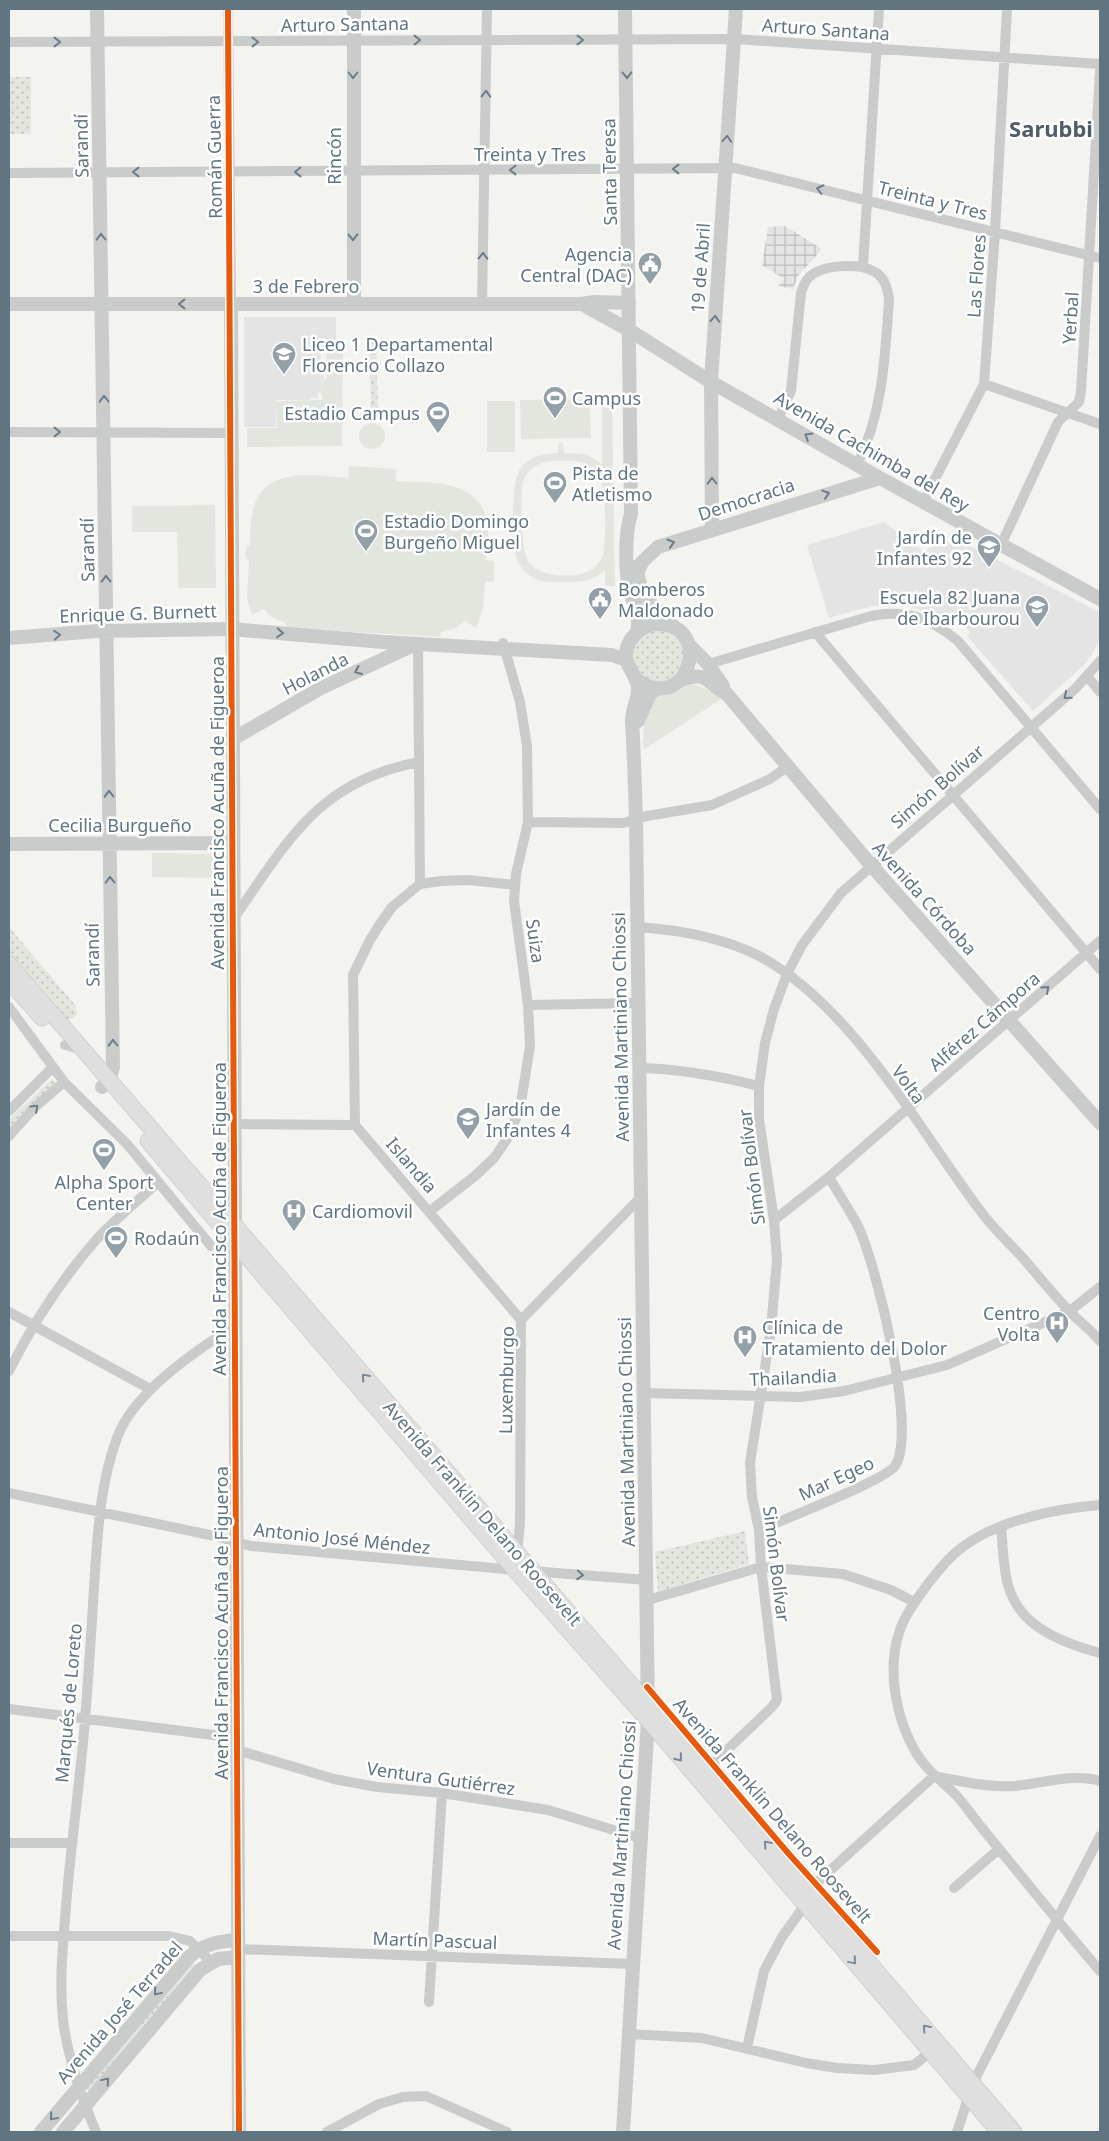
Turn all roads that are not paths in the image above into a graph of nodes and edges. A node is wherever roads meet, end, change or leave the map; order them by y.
1 (97, 9) edge
2 (228, 9) edge
3 (354, 9) edge
4 (487, 9) edge
5 (626, 9) edge
6 (736, 9) edge
7 (879, 9) edge
8 (1007, 9) edge
9 (487, 39) junction
10 (735, 39) junction
11 (626, 40) junction
12 (354, 41) junction
13 (9, 42) edge
14 (97, 42) junction
15 (228, 42) junction
16 (877, 49) junction
17 (1004, 57) junction
18 (1100, 64) edge
19 (1100, 71) edge
20 (629, 169) junction
21 (725, 169) junction
22 (484, 170) junction
23 (353, 171) junction
24 (100, 172) junction
25 (229, 172) junction
26 (9, 173) edge
27 (867, 201) junction
28 (995, 232) junction
29 (1095, 257) edge
30 (863, 266) junction
31 (629, 302) junction
32 (9, 304) edge
33 (102, 304) junction
34 (231, 304) junction
35 (354, 304) junction
36 (578, 304) junction
37 (482, 305) junction
38 (629, 333) junction
39 (657, 350) junction
40 (630, 366) junction
41 (711, 382) junction
42 (984, 384) junction
43 (1066, 412) junction
44 (778, 419) junction
45 (1100, 424) edge
46 (9, 432) edge
47 (104, 432) junction
48 (231, 434) junction
49 (854, 463) junction
50 (880, 478) junction
51 (846, 487) junction
52 (923, 502) junction
53 (631, 514) junction
54 (712, 530) junction
55 (1001, 545) junction
56 (638, 574) junction
57 (1100, 599) edge
58 (231, 629) junction
59 (107, 631) junction
60 (815, 632) junction
61 (9, 638) edge
62 (633, 638) junction
63 (685, 639) junction
64 (383, 642) junction
65 (418, 644) junction
66 (503, 646) junction
67 (387, 658) junction
68 (626, 660) junction
69 (1100, 661) edge
70 (708, 664) junction
71 (1088, 677) junction
72 (636, 679) junction
73 (681, 680) junction
74 (658, 688) junction
75 (1100, 692) edge
76 (726, 693) junction
77 (1031, 726) junction
78 (634, 730) junction
79 (231, 740) junction
80 (419, 762) junction
81 (788, 766) junction
82 (952, 794) junction
83 (1100, 810) edge
84 (636, 819) junction
85 (528, 822) junction
86 (232, 842) junction
87 (110, 843) junction
88 (9, 844) edge
89 (871, 865) junction
90 (420, 884) junction
91 (515, 885) junction
92 (232, 920) junction
93 (638, 927) junction
94 (1100, 942) edge
95 (1086, 953) junction
96 (9, 964) edge
97 (1100, 969) edge
98 (787, 974) junction
99 (9, 981) edge
100 (639, 1003) junction
101 (528, 1005) junction
102 (9, 1007) edge
103 (1010, 1021) junction
104 (72, 1046) junction
105 (53, 1067) junction
106 (640, 1068) junction
107 (64, 1082) junction
108 (106, 1084) junction
109 (759, 1086) junction
110 (907, 1108) junction
111 (9, 1111) edge
112 (1100, 1123) edge
113 (233, 1124) junction
114 (355, 1125) junction
115 (9, 1136) edge
116 (828, 1178) junction
117 (158, 1182) junction
118 (642, 1196) junction
119 (430, 1211) junction
120 (774, 1220) junction
121 (234, 1223) junction
122 (234, 1239) junction
123 (211, 1246) dead end
124 (1100, 1287) edge
125 (1070, 1311) junction
126 (9, 1312) edge
127 (521, 1320) junction
128 (33, 1325) junction
129 (235, 1326) junction
130 (1100, 1341) edge
131 (9, 1371) edge
132 (898, 1378) junction
133 (150, 1389) junction
134 (644, 1393) junction
135 (760, 1397) junction
136 (9, 1493) edge
137 (1100, 1505) edge
138 (99, 1512) junction
139 (1001, 1527) junction
140 (758, 1530) junction
141 (236, 1542) junction
142 (517, 1553) junction
143 (761, 1567) junction
144 (515, 1570) junction
145 (532, 1571) junction
146 (647, 1580) junction
147 (648, 1600) junction
148 (914, 1602) junction
149 (1100, 1653) edge
150 (9, 1709) edge
151 (648, 1713) junction
152 (85, 1720) junction
153 (237, 1744) junction
154 (705, 1770) junction
155 (934, 1776) junction
156 (1100, 1780) edge
157 (442, 1793) junction
158 (1100, 1836) edge
159 (640, 1838) junction
160 (9, 1843) edge
161 (72, 1843) junction
162 (999, 1849) junction
163 (954, 1888) dead end
164 (808, 1900) junction
165 (1057, 1921) junction
166 (9, 1936) edge
167 (62, 1936) junction
168 (199, 1948) junction
169 (238, 1949) junction
170 (430, 1956) junction
171 (210, 1962) junction
172 (632, 1964) junction
173 (1100, 1971) edge
174 (429, 2002) dead end
175 (628, 2034) junction
176 (748, 2048) junction
177 (935, 2048) junction
178 (78, 2088) junction
179 (971, 2090) junction
180 (85, 2106) junction
181 (41, 2132) edge
182 (63, 2132) edge
183 (96, 2132) edge
184 (239, 2132) edge
185 (327, 2132) edge
186 (507, 2132) edge
187 (623, 2132) edge
188 (957, 2132) edge
189 (999, 2132) edge
190 (1014, 2132) edge

1 - 14 street, Sarandí
2 - 15 street, Román Guerra
3 - 12 street, Rincón
4 - 9 street
5 - 11 street, Santa Teresa
6 - 10 street, 19 de Abril
7 - 16 street
8 - 17 street, Las Flores
9 -> 11 street, Arturo Santana
12 -> 9 street, Arturo Santana
22 -> 9 street
10 - 11 street, Arturo Santana
10 - 16 street, Arturo Santana
21 -> 10 street, 19 de Abril
11 -> 20 street, Santa Teresa
15 -> 12 street, Arturo Santana
12 -> 23 street, Rincón
13 -> 14 street, Arturo Santana
14 - 15 street, Arturo Santana
14 - 24 street, Sarandí
15 - 25 street, Román Guerra
16 - 17 street, Arturo Santana
16 - 27 street
17 - 18 street, Arturo Santana
17 - 28 street, Las Flores
19 - 29 street, Yerbal
21 -> 20 street, Treinta y Tres
20 -> 22 street, Treinta y Tres
20 - 31 street, Santa Teresa
27 -> 21 street, Treinta y Tres
41 -> 21 street, 19 de Abril
22 - 23 street, Treinta y Tres
37 -> 22 street
23 -> 25 street, Treinta y Tres
23 -> 35 street, Rincón
25 -> 24 street, Treinta y Tres
24 - 26 street, Treinta y Tres
33 -> 24 street, Sarandí
25 - 34 street, Román Guerra
27 - 28 street, Treinta y Tres
27 - 30 street
28 - 29 street, Treinta y Tres
28 - 42 street, Las Flores
29 - 43 street, Yerbal
30 - 44 street
30 - 49 street
31 - 36 street
31 - 38 street, Santa Teresa
32 - 33 street, 3 de Febrero
34 -> 33 street, 3 de Febrero
47 -> 33 street, Sarandí
34 - 35 street, 3 de Febrero
34 - 48 street, Avenida Francisco Acuña de Figueroa
35 - 37 street, 3 de Febrero
36 - 37 street, 3 de Febrero
36 - 38 street, 3 de Febrero
38 - 39 street, Avenida Cachimba del Rey
38 - 40 street
39 - 40 street
39 - 41 street, Avenida Cachimba del Rey
40 - 53 street
41 - 44 street, Avenida Cachimba del Rey
54 -> 41 street, 19 de Abril
42 - 43 street
42 - 52 street, Las Flores
43 - 45 street
43 - 55 street, Yerbal
49 -> 44 street, Avenida Cachimba del Rey
46 -> 47 street
47 - 48 street
59 -> 47 street, Sarandí
48 - 58 street, Avenida Francisco Acuña de Figueroa
49 - 50 street, Avenida Cachimba del Rey
49 - 51 street
50 - 51 street, Democracia
50 - 52 street, Avenida Cachimba del Rey
54 -> 51 street, Democracia
52 - 55 street, Avenida Cachimba del Rey
53 - 56 street
53 - 62 street
56 -> 54 street, Democracia
55 - 57 street, Avenida Cachimba del Rey
56 - 63 street
58 - 59 street, Enrique G. Burnett
58 -> 64 street, Enrique G. Burnett
58 - 79 street, Avenida Francisco Acuña de Figueroa
61 -> 59 street, Enrique G. Burnett
87 -> 59 street, Sarandí
60 - 70 street
60 - 77 street
60 - 82 street
62 - 63 street
62 - 66 street, Enrique G. Burnett
62 - 68 street
63 - 70 street, Avenida Córdoba
63 - 73 street
64 - 65 street, Enrique G. Burnett
64 - 67 street
65 - 66 street, Enrique G. Burnett
65 - 67 street, Holanda
65 - 80 street
66 - 68 street, Enrique G. Burnett
66 - 85 street, Suiza
67 -> 79 street, Holanda
68 - 72 street
69 - 71 street, Simón Bolívar
70 - 76 street, Avenida Córdoba
71 - 75 street
71 -> 77 street, Simón Bolívar
72 - 74 street
72 - 78 street, Avenida Martiniano Chiossi
73 - 74 street
73 - 76 street, Avenida Córdoba
74 - 78 street, Avenida Martiniano Chiossi
76 - 81 street, Avenida Córdoba
77 - 82 street, Simón Bolívar
77 - 83 street
78 - 84 street, Avenida Martiniano Chiossi
79 - 86 street, Avenida Francisco Acuña de Figueroa
80 - 90 street
80 - 92 street
81 - 84 street
81 - 89 street, Avenida Córdoba
82 - 89 street, Simón Bolívar
82 - 95 street
84 - 85 street
84 - 93 street, Avenida Martiniano Chiossi
85 - 91 street, Suiza
86 - 87 street, Cecilia Burgueño
86 - 92 street, Avenida Francisco Acuña de Figueroa
87 - 88 street, Cecilia Burgueño
108 -> 87 street, Sarandí
89 - 98 street, Simón Bolívar
89 - 103 street, Avenida Córdoba
90 - 91 street
90 - 114 street
91 - 101 street, Suiza
92 - 113 street, Avenida Francisco Acuña de Figueroa
93 - 98 street, Volta
93 - 100 street, Avenida Martiniano Chiossi
94 - 95 street, Alférez Cámpora
95 - 97 street
103 -> 95 street, Alférez Cámpora
96 - 104 main road, Avenida Franklin Delano Roosevelt
98 - 109 street, Simón Bolívar
98 - 110 street, Volta
99 - 104 main road, Avenida Franklin Delano Roosevelt
100 - 101 street
100 - 106 street, Avenida Martiniano Chiossi
101 - 119 street, Suiza
102 - 105 street
103 - 110 street, Alférez Cámpora
103 - 112 street, Avenida Córdoba
104 - 108 main road, Avenida Franklin Delano Roosevelt
105 - 107 street
105 - 111 street
106 - 109 street
106 - 118 street, Avenida Martiniano Chiossi
115 -> 107 street
107 - 117 street
108 - 121 main road, Avenida Franklin Delano Roosevelt
108 - 122 main road, Avenida Franklin Delano Roosevelt
109 - 120 street, Simón Bolívar
110 - 116 street, Alférez Cámpora
110 - 125 street, Volta
113 - 114 street
113 - 121 street, Avenida Francisco Acuña de Figueroa
114 - 119 street, Islandia
116 - 120 street, Alférez Cámpora
116 - 132 street, Mar Egeo
117 - 123 street
117 - 128 street
118 - 127 street, Luxemburgo
118 - 134 street, Avenida Martiniano Chiossi
119 - 127 street, Islandia
120 - 135 street, Simón Bolívar
121 - 122 street, Avenida Francisco Acuña de Figueroa
142 -> 121 main road, Avenida Franklin Delano Roosevelt
122 - 129 street, Avenida Francisco Acuña de Figueroa
122 - 144 main road, Avenida Franklin Delano Roosevelt
124 - 125 street, Thailandia
125 - 130 street, Volta
125 - 132 street, Thailandia
126 - 128 street
127 - 142 street, Luxemburgo
128 - 131 street
128 - 133 street
129 - 133 street, Marqués de Loreto
129 - 141 street, Avenida Francisco Acuña de Figueroa
132 - 135 street, Thailandia
132 - 140 street, Mar Egeo
133 - 138 street, Marqués de Loreto
134 - 135 street, Thailandia
134 - 146 street, Avenida Martiniano Chiossi
135 - 140 street, Simón Bolívar
136 - 138 street, Antonio José Méndez
137 - 139 street
138 - 141 street, Antonio José Méndez
138 - 152 street, Marqués de Loreto
139 - 148 street
139 - 149 street
140 - 143 street, Simón Bolívar
141 - 144 street, Antonio José Méndez
141 - 153 street, Avenida Francisco Acuña de Figueroa
142 - 145 main road, Avenida Franklin Delano Roosevelt
143 - 147 street
143 - 148 street
143 - 154 street, Simón Bolívar
144 - 145 street, Antonio José Méndez
144 - 151 main road, Avenida Franklin Delano Roosevelt
145 -> 146 street, Antonio José Méndez
145 - 151 main road, Avenida Franklin Delano Roosevelt
146 - 147 street, Avenida Martiniano Chiossi
147 - 151 street, Avenida Martiniano Chiossi
148 - 155 street
150 - 152 street, Ventura Gutiérrez
151 - 154 main road, Avenida Franklin Delano Roosevelt
151 - 159 street, Avenida Martiniano Chiossi
151 -> 164 main road, Avenida Franklin Delano Roosevelt
152 - 153 street, Ventura Gutiérrez
152 - 161 street, Marqués de Loreto
153 - 157 street, Ventura Gutiérrez
153 - 169 street, Avenida Francisco Acuña de Figueroa
164 -> 154 main road, Avenida Franklin Delano Roosevelt
155 - 156 street
155 - 162 street
155 - 164 street
157 - 159 street, Ventura Gutiérrez
157 - 170 street
158 - 165 street
159 - 172 street, Avenida Martiniano Chiossi
160 - 161 street
161 - 167 street, Marqués de Loreto
162 - 163 street
162 - 165 street
164 - 176 street
164 - 177 main road, Avenida Franklin Delano Roosevelt
165 - 173 street
165 - 179 street
166 - 167 street
167 - 168 street
167 - 178 street, Marqués de Loreto
168 - 169 street, Avenida José Terradel
168 - 171 street
168 -> 178 street, Avenida José Terradel
169 - 170 street, Martín Pascual
169 - 171 street, Avenida José Terradel
169 - 184 street, Avenida Francisco Acuña de Figueroa
170 - 172 street, Martín Pascual
170 - 174 street
180 -> 171 street, Avenida José Terradel
172 - 175 street, Avenida Martiniano Chiossi
175 - 176 street
175 - 187 street, Avenida Martiniano Chiossi
176 - 177 street
177 - 179 main road, Avenida Franklin Delano Roosevelt
178 - 180 street, Marqués de Loreto
178 -> 181 street, Avenida José Terradel
179 - 188 street
179 - 189 main road, Avenida Franklin Delano Roosevelt
179 - 190 main road, Avenida Franklin Delano Roosevelt
180 - 182 street, Avenida José Terradel
180 - 183 street, Marqués de Loreto
185 - 186 street

